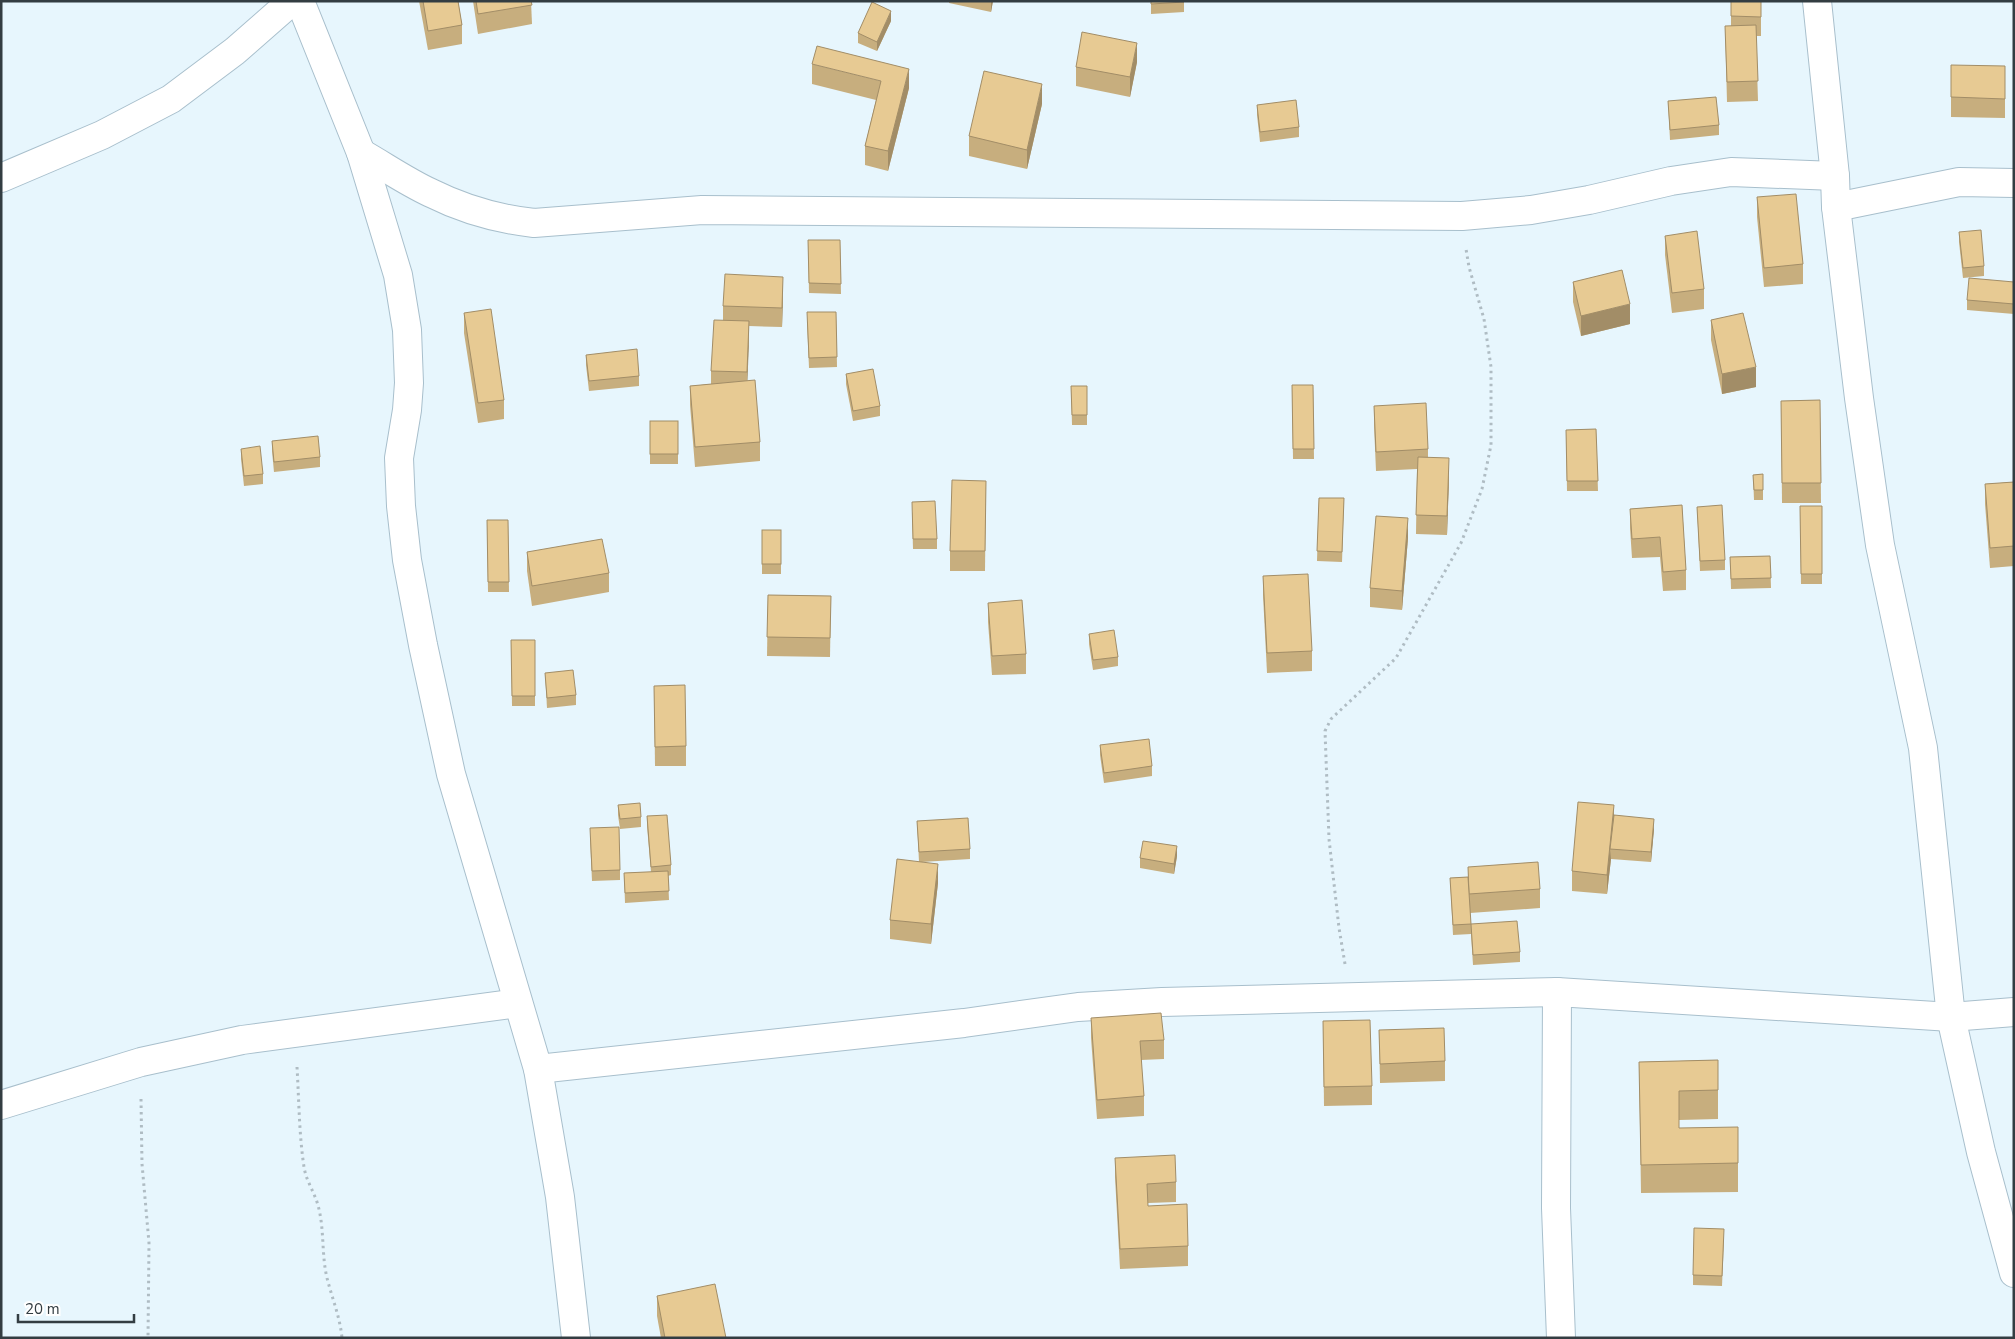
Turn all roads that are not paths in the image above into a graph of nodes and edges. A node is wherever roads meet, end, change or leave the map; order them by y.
1 (292, 1) edge
2 (300, 1) edge
3 (1817, 1) edge
4 (361, 153) junction
5 (1835, 176) junction
6 (1, 178) edge
7 (2014, 183) edge
8 (1836, 207) junction
9 (1557, 992) junction
10 (518, 1003) junction
11 (2014, 1012) edge
12 (1951, 1017) junction
13 (538, 1069) junction
14 (1, 1105) edge
15 (2014, 1273) edge
16 (576, 1338) edge
17 (1561, 1338) edge

1 - 6 street
2 - 4 street
3 - 5 street
4 - 5 street
4 - 10 street
5 - 8 street
7 - 8 street
8 - 12 street
9 - 12 street
9 - 13 street
9 - 17 street
10 - 13 street
10 - 14 street
11 - 12 street
12 - 15 street
13 - 16 street

